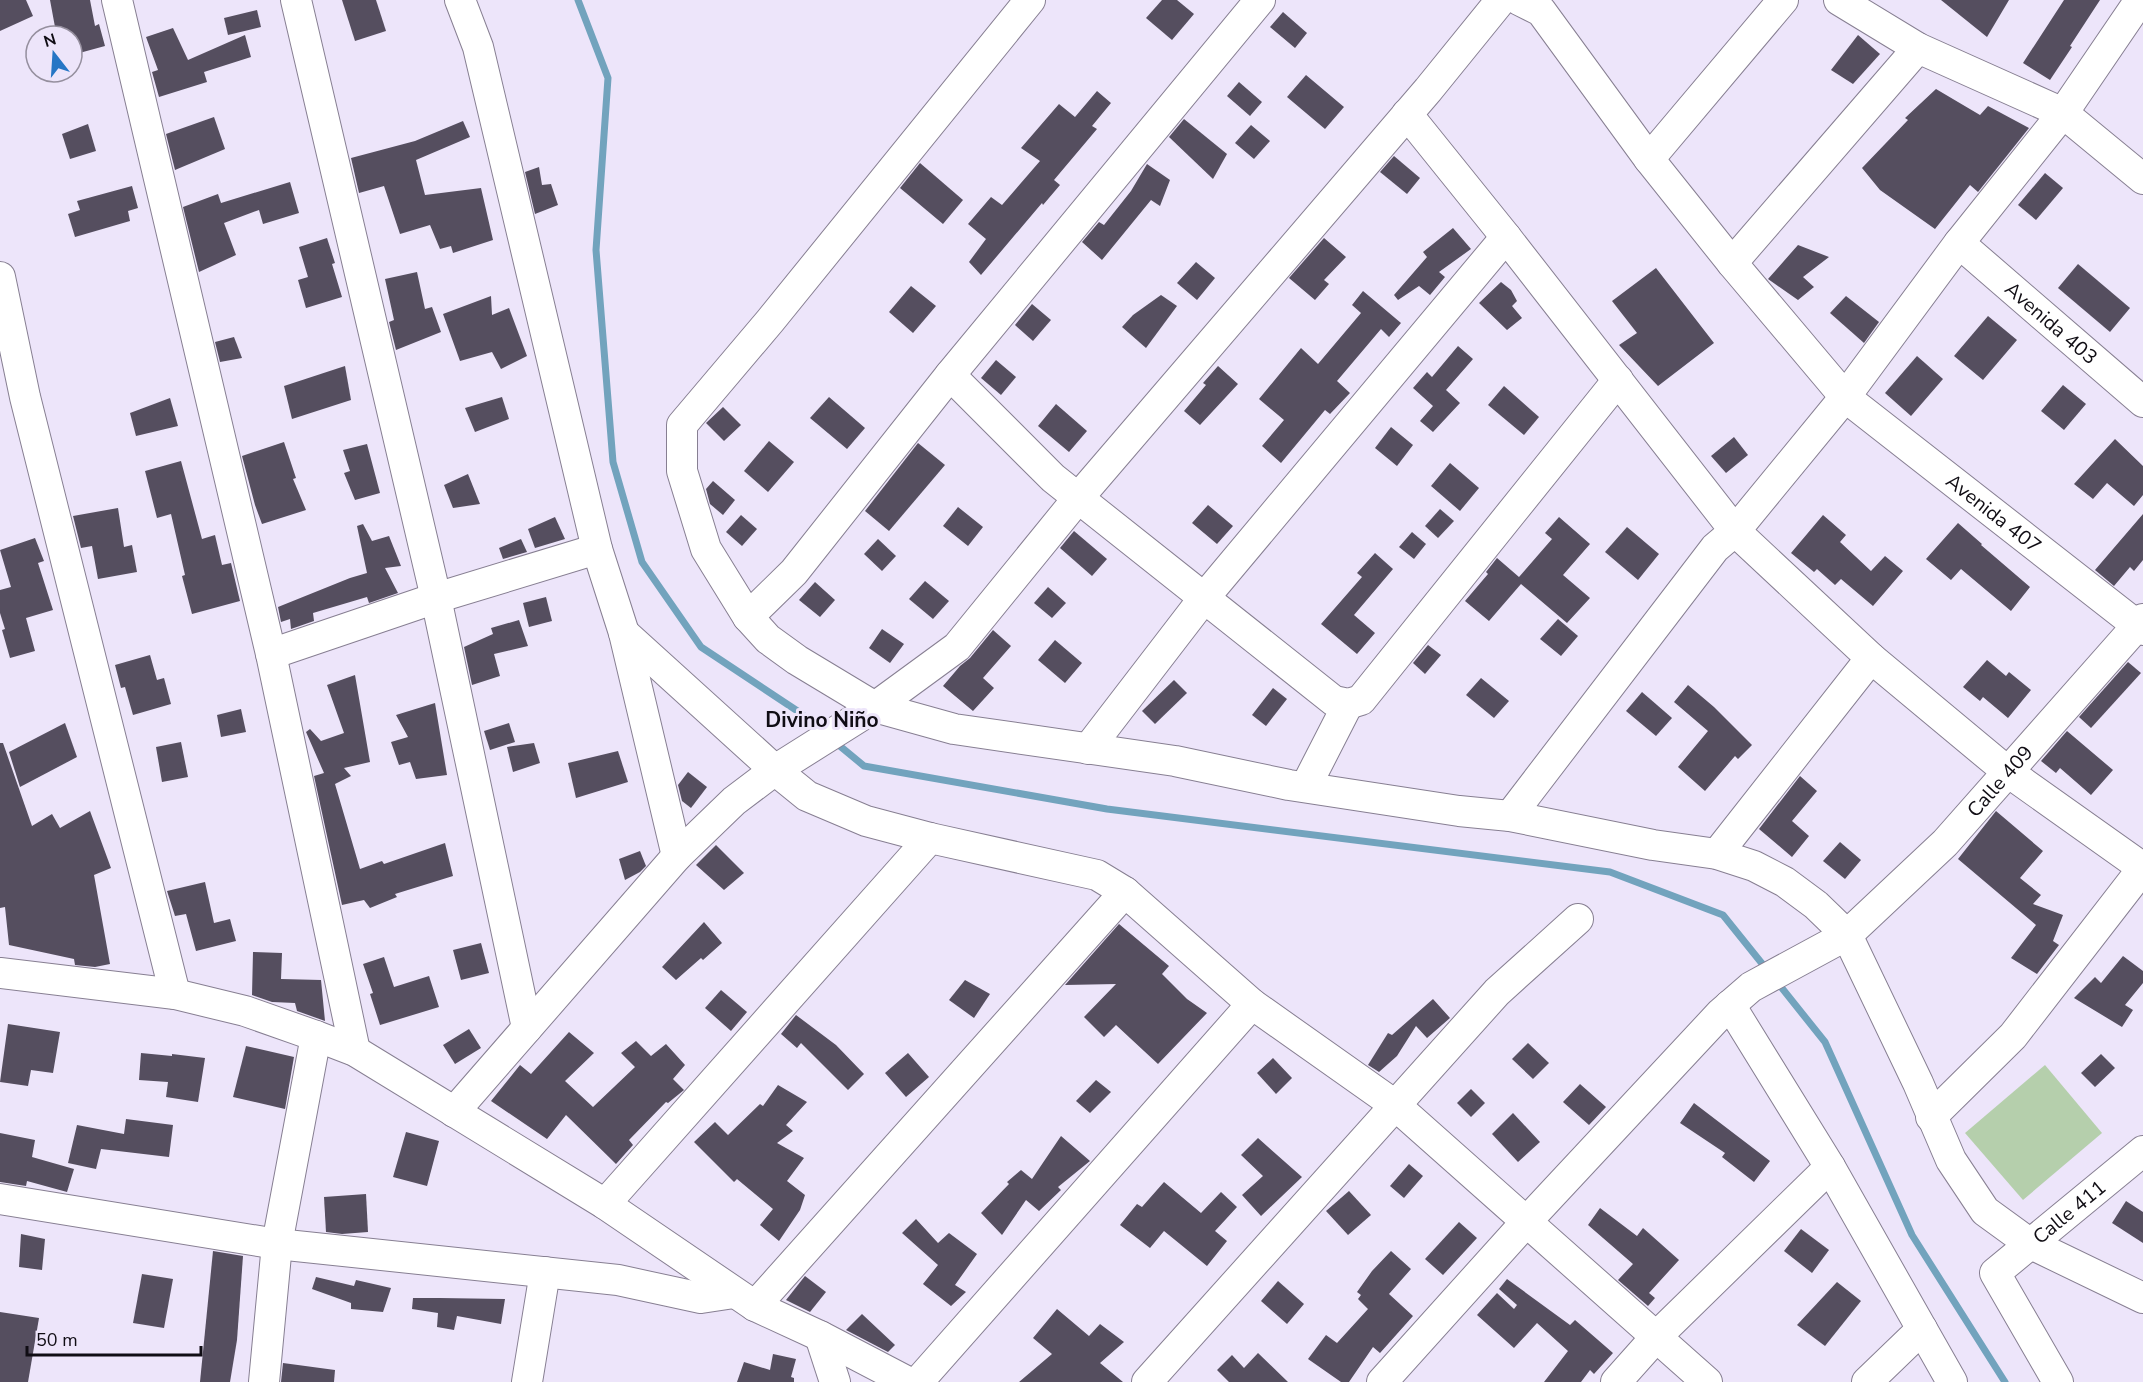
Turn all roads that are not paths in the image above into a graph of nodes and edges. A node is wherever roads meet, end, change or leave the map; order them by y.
1 (117, 0) edge
2 (296, 0) edge
3 (460, 0) edge
4 (1030, 0) edge
5 (1260, 0) edge
6 (1501, 0) edge
7 (1783, 0) edge
8 (1839, 0) edge
9 (2140, 0) edge
10 (1537, 4) edge
11 (1918, 48) junction
12 (2063, 113) junction
13 (1407, 114) junction
14 (1649, 159) junction
15 (2143, 179) edge
16 (1506, 237) junction
17 (1959, 243) junction
18 (1732, 263) junction
19 (0, 277) edge
20 (950, 375) junction
21 (1618, 380) junction
22 (1845, 397) junction
23 (2143, 402) edge
24 (1079, 497) junction
25 (1735, 531) junction
26 (597, 549) junction
27 (436, 598) junction
28 (1204, 598) junction
29 (748, 616) junction
30 (2141, 625) edge
31 (624, 633) junction
32 (271, 654) junction
33 (1871, 658) junction
34 (1348, 704) junction
35 (875, 707) junction
36 (1088, 749) junction
37 (784, 764) junction
38 (2008, 772) junction
39 (1306, 786) junction
40 (1510, 816) junction
41 (930, 838) junction
42 (1717, 854) junction
43 (677, 856) junction
44 (2143, 868) edge
45 (1125, 892) junction
46 (1578, 920) dead end
47 (1847, 935) junction
48 (0, 973) edge
49 (175, 994) junction
50 (1740, 996) junction
51 (1251, 1004) junction
52 (527, 1028) junction
53 (316, 1036) junction
54 (355, 1051) junction
55 (1395, 1105) junction
56 (454, 1112) junction
57 (1931, 1117) junction
58 (2143, 1151) edge
59 (1830, 1167) junction
60 (0, 1198) edge
61 (605, 1204) junction
62 (1527, 1221) junction
63 (2029, 1243) junction
64 (277, 1244) junction
65 (545, 1272) junction
66 (2143, 1298) edge
67 (744, 1299) junction
68 (1922, 1329) junction
69 (820, 1336) junction
70 (1657, 1336) junction
71 (264, 1382) edge
72 (527, 1382) edge
73 (835, 1382) edge
74 (908, 1382) edge
75 (918, 1382) edge
76 (1147, 1382) edge
77 (1382, 1382) edge
78 (1616, 1382) edge
79 (1707, 1382) edge
80 (1866, 1382) edge
81 (1952, 1382) edge
82 (2058, 1382) edge

1 - 32 street
2 - 27 street
3 - 26 street
4 - 29 street
5 - 20 street
6 - 13 street
7 - 14 street
8 - 11 street
9 - 12 street
10 - 14 street, Avenida 407
11 - 12 street
11 - 18 street
12 - 15 street
12 - 17 street
13 - 16 street
13 - 24 street
14 - 18 street, Avenida 407
16 - 21 street
16 - 28 street
17 - 22 street
17 - 23 street, Avenida 403
18 - 22 street, Avenida 407
19 - 49 street
20 - 24 street
20 - 29 street
21 - 25 street
21 - 34 street
22 - 25 street
22 - 30 street, Avenida 407
24 - 28 street
24 - 35 street
25 - 33 street
25 - 40 street
26 - 27 street
26 - 31 street
27 - 32 street
27 - 52 street
28 - 34 street
28 - 36 street
29 - 35 street
30 - 38 street, Calle 409
31 - 37 street
31 - 43 street
32 - 54 street
33 - 38 street
33 - 42 street
34 - 39 street
35 - 36 street
35 - 37 street
36 - 39 street
37 - 41 street
37 - 43 street
38 - 44 street
38 - 47 street, Calle 409
39 - 40 street
40 - 42 street
41 - 45 street
41 - 61 street
42 - 47 street
43 - 52 street
44 - 57 street
45 - 51 street
45 - 67 street
46 - 55 street
47 - 50 street, Calle 409
47 - 57 street
48 - 49 street
49 - 53 street
50 - 59 street
50 - 62 street, Calle 409
51 - 55 street
51 - 75 street
52 - 56 street
53 - 54 street
53 - 64 street
54 - 56 street
55 - 62 street
55 - 76 street
56 - 61 street
57 - 63 street
58 - 63 street, Calle 411
59 - 68 street
59 - 70 street
60 - 64 street
61 - 67 street
62 - 70 street
62 - 77 street, Calle 409
63 - 66 street
63 - 82 street, Calle 411
64 - 65 street
64 - 71 street
65 - 67 street
65 - 72 street
67 - 69 street
68 - 80 street
68 - 81 street
69 - 73 street
69 - 74 street
70 - 78 street
70 - 79 street

